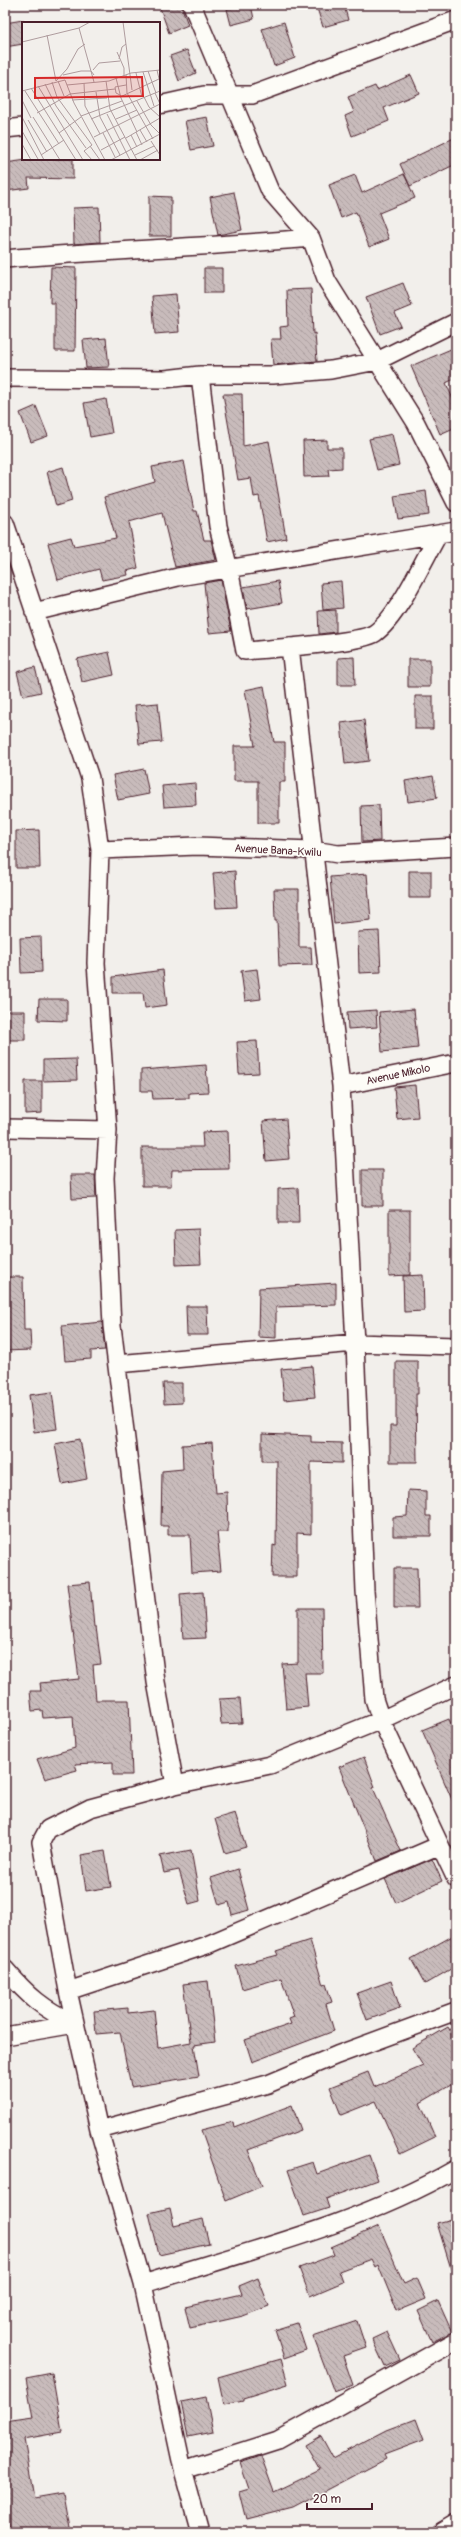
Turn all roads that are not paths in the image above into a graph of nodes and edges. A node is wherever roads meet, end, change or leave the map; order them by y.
1 (192, 5) edge
2 (456, 20) edge
3 (230, 95) junction
4 (160, 105) edge
5 (22, 127) edge
6 (5, 129) edge
7 (311, 238) junction
8 (5, 259) edge
9 (456, 322) edge
10 (377, 361) junction
11 (200, 375) junction
12 (5, 378) edge
13 (456, 503) edge
14 (5, 523) edge
15 (456, 531) edge
16 (438, 536) junction
17 (229, 569) junction
18 (34, 612) junction
19 (290, 647) junction
20 (456, 847) edge
21 (100, 850) junction
22 (313, 850) junction
23 (456, 1063) edge
24 (340, 1086) junction
25 (5, 1128) edge
26 (108, 1130) junction
27 (356, 1343) junction
28 (456, 1346) edge
29 (117, 1364) junction
30 (456, 1685) edge
31 (381, 1720) junction
32 (175, 1785) junction
33 (440, 1845) junction
34 (456, 1879) edge
35 (5, 1969) edge
36 (68, 1991) junction
37 (456, 2011) edge
38 (75, 2024) junction
39 (5, 2036) edge
40 (100, 2130) junction
41 (456, 2169) edge
42 (143, 2284) junction
43 (456, 2341) edge
44 (183, 2470) junction
45 (456, 2523) edge
46 (200, 2532) edge
47 (441, 2532) edge

1 - 3 street
2 - 3 street
3 - 4 street
3 - 7 street
5 - 6 street
7 - 8 street
7 - 10 street
9 - 10 street
10 - 11 street
10 - 13 street
11 - 12 street
11 - 17 street
14 - 18 street
15 - 16 street
16 - 17 street
16 - 19 street
17 - 18 street
17 - 19 street
18 - 21 street
19 - 22 street
20 - 22 street, Avenue Bana-Kwilu
21 - 22 street, Avenue Bana-Kwilu
21 - 26 street
22 - 24 street
23 - 24 street, Avenue Mikolo
24 - 27 street
25 - 26 street
26 - 29 street
27 - 28 street
27 - 29 street
27 - 31 street
29 - 32 street
30 - 31 street
31 - 32 street
31 - 33 street
32 - 36 street
33 - 34 street
33 - 36 street
35 - 38 street
36 - 38 street
37 - 40 street
38 - 39 street
38 - 40 street
40 - 42 street
41 - 42 street
42 - 44 street
43 - 44 street
44 - 46 street
45 - 47 street

